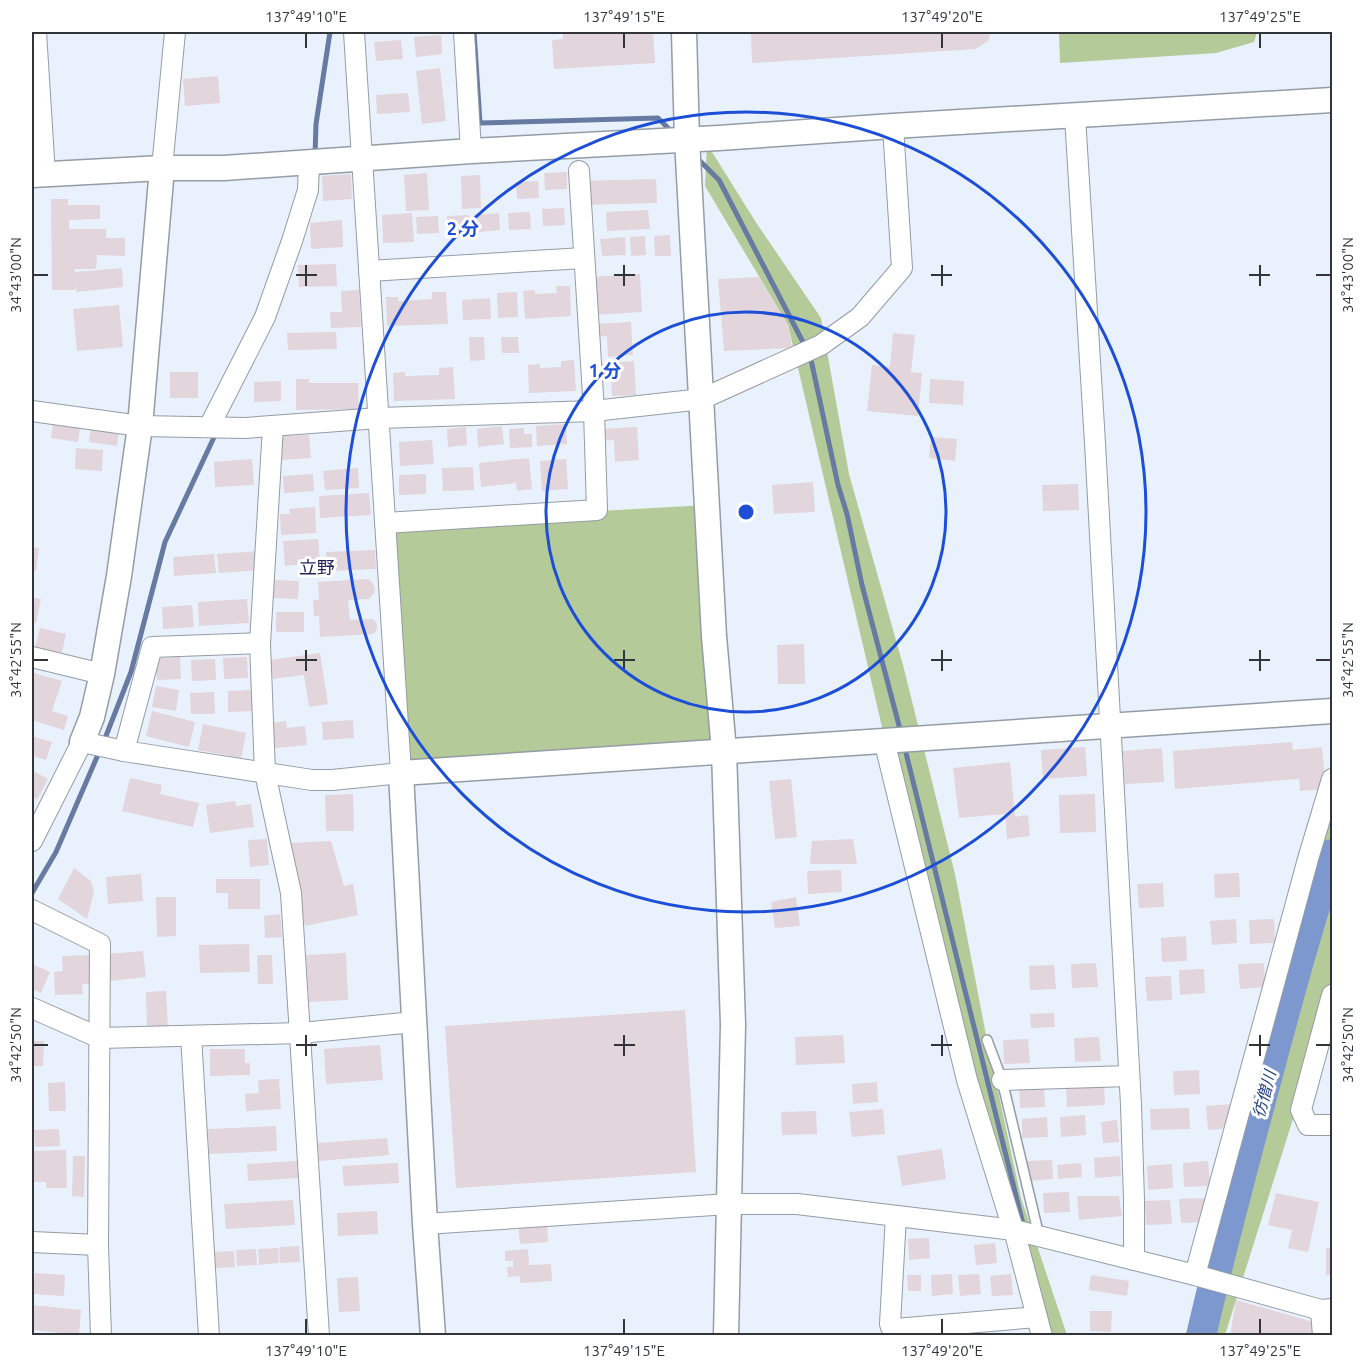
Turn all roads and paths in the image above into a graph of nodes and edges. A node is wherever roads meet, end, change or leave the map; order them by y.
1 (36, 32) edge
2 (175, 32) edge
3 (354, 32) edge
4 (464, 32) edge
5 (684, 32) edge
6 (1332, 99) edge
7 (1075, 116) junction
8 (893, 126) junction
9 (687, 139) junction
10 (471, 151) junction
11 (362, 159) junction
12 (309, 162) junction
13 (162, 168) junction
14 (579, 171) dead end
15 (38, 175) edge
16 (584, 258) junction
17 (369, 271) junction
18 (702, 399) junction
19 (32, 411) edge
20 (594, 411) junction
21 (379, 418) junction
22 (140, 426) junction
23 (273, 426) junction
24 (208, 427) junction
25 (385, 523) junction
26 (261, 643) junction
27 (32, 657) edge
28 (102, 674) junction
29 (1332, 711) edge
30 (1110, 725) junction
31 (884, 740) junction
32 (82, 742) junction
33 (124, 751) junction
34 (724, 751) junction
35 (265, 772) junction
36 (401, 773) junction
37 (1332, 780) edge
38 (32, 842) edge
39 (32, 910) edge
40 (1332, 995) edge
41 (32, 1008) edge
42 (414, 1022) junction
43 (301, 1033) junction
44 (191, 1036) junction
45 (100, 1038) junction
46 (987, 1040) dead end
47 (1129, 1076) junction
48 (1002, 1080) junction
49 (1332, 1125) edge
50 (729, 1204) junction
51 (896, 1216) junction
52 (425, 1224) junction
53 (1013, 1230) junction
54 (1038, 1236) junction
55 (32, 1242) edge
56 (98, 1245) junction
57 (1134, 1260) junction
58 (1195, 1275) junction
59 (1327, 1310) edge
60 (1039, 1326) edge
61 (961, 1329) edge
62 (101, 1335) edge
63 (209, 1335) edge
64 (319, 1335) edge
65 (433, 1335) edge
66 (726, 1335) edge
67 (1323, 1335) edge

1 - 15 street
2 - 13 street
3 - 11 street
4 - 10 street
5 - 9 street
6 - 7 street
7 - 8 street
7 - 30 street
8 - 9 street
8 - 18 street
9 - 10 street
9 - 18 street
10 - 11 street
11 - 12 street
11 - 17 street
12 - 13 street
12 - 24 street
13 - 15 street
13 - 22 street
14 - 16 street
16 - 17 street
16 - 20 street
17 - 21 street
18 - 20 street
18 - 34 street
19 - 22 street
20 - 21 street
20 - 25 street
21 - 23 street
21 - 25 street
22 - 24 street
22 - 28 street
23 - 24 street
23 - 26 street
25 - 36 street
26 - 33 street
26 - 35 street
27 - 28 street
28 - 32 street
29 - 30 street
30 - 31 street
30 - 47 street
31 - 34 street
31 - 53 street
32 - 33 street
32 - 38 street
33 - 35 street
34 - 36 street
34 - 50 street
35 - 36 street
35 - 43 street
36 - 42 street
37 - 58 street
39 - 45 street
40 - 49 street
41 - 45 street
42 - 43 street
42 - 52 street
43 - 44 street
43 - 64 street
44 - 45 street
44 - 63 street
45 - 56 street
46 - 48 lane
47 - 48 street
47 - 57 street
48 - 54 lane
50 - 51 street
50 - 52 street
50 - 66 street
51 - 53 street
51 - 61 street
52 - 65 street
53 - 54 street
53 - 60 street
54 - 57 street
55 - 56 street
56 - 62 street
57 - 58 street
58 - 59 street
59 - 67 street
60 - 61 street

